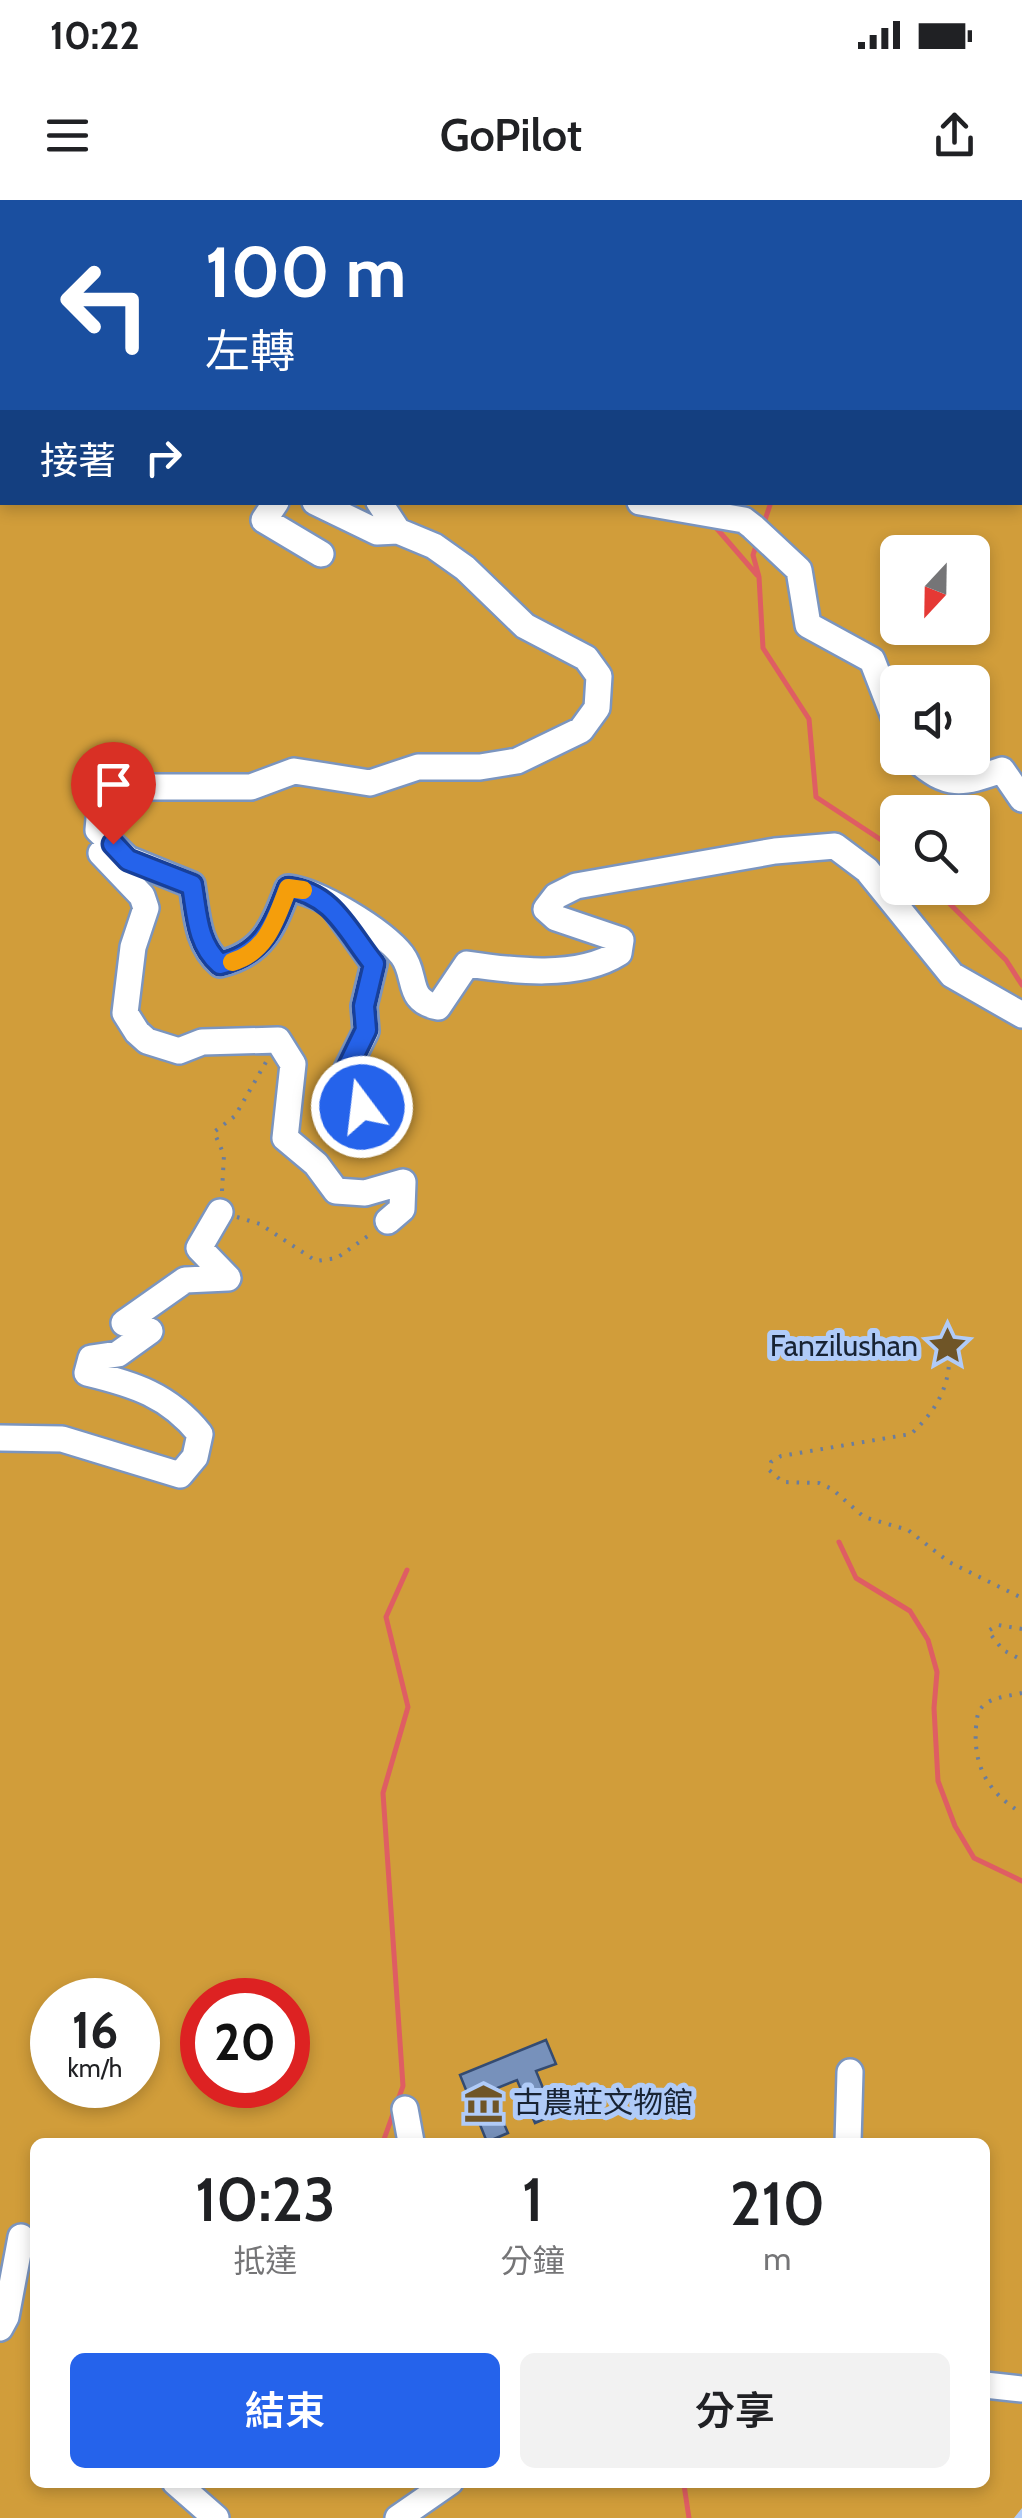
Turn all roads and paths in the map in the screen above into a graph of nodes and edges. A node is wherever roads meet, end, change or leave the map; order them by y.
1 (274, 505) edge
2 (322, 505) edge
3 (381, 505) edge
4 (657, 505) edge
5 (398, 531) junction
6 (320, 554) dead end
7 (880, 680) edge
8 (990, 773) edge
9 (935, 775) edge
10 (982, 775) edge
11 (1022, 798) edge
12 (98, 830) junction
13 (334, 908) junction
14 (1022, 1015) edge
15 (278, 1040) junction
16 (393, 1116) dead end
17 (220, 1212) junction
18 (388, 1221) joint
19 (949, 1346) dead end
20 (0, 1438) edge
21 (1022, 1598) edge
22 (1022, 1629) edge
23 (1022, 1660) edge
24 (1022, 1693) edge
25 (1022, 1812) edge
26 (850, 2072) dead end
27 (406, 2109) dead end
28 (410, 2138) edge
29 (848, 2138) edge
30 (19, 2237) edge
31 (0, 2328) edge
32 (990, 2386) edge
33 (1022, 2390) edge
34 (182, 2488) edge
35 (441, 2488) edge
36 (216, 2518) edge
37 (398, 2518) edge

1 - 6 street
2 - 5 street
3 - 5 street
4 - 7 street
5 - 12 street
8 - 11 street
9 - 10 street
12 - 13 street
12 - 15 street
13 - 14 street
13 - 16 street
15 - 17 path
15 - 18 street
17 - 18 path
17 - 20 street
19 - 21 path
22 - 23 path
24 - 25 path
26 - 29 street
27 - 28 street
30 - 31 street
32 - 33 street
34 - 36 street
35 - 37 street

